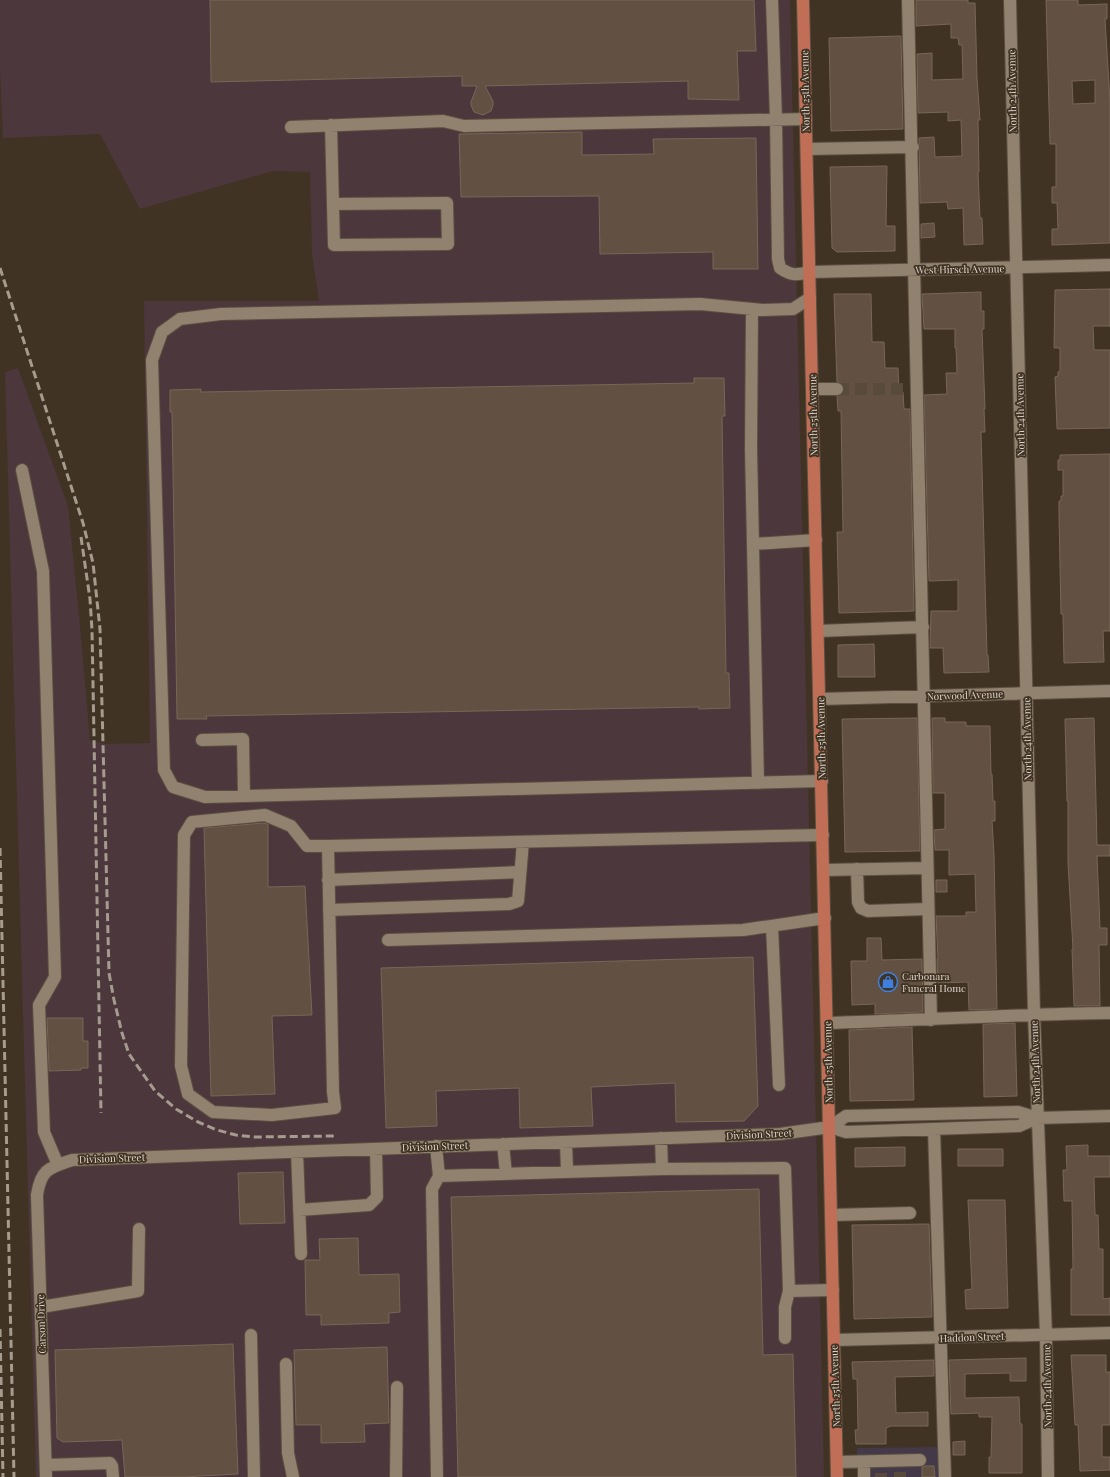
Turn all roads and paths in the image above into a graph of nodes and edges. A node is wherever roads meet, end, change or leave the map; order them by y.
1 (772, 0) edge
2 (803, 0) edge
3 (908, 0) edge
4 (1010, 0) edge
5 (776, 119) junction
6 (806, 119) junction
7 (331, 125) junction
8 (291, 127) dead end
9 (913, 147) junction
10 (807, 149) junction
11 (333, 204) junction
12 (1110, 265) edge
13 (1016, 267) junction
14 (914, 270) junction
15 (810, 272) junction
16 (810, 298) junction
17 (752, 309) junction
18 (812, 389) junction
19 (837, 389) tunnel mouth
20 (22, 470) dead end
21 (816, 540) junction
22 (753, 544) junction
23 (923, 627) junction
24 (818, 631) junction
25 (1110, 691) edge
26 (1026, 694) junction
27 (925, 696) junction
28 (820, 700) junction
29 (202, 740) dead end
30 (822, 781) junction
31 (758, 783) junction
32 (244, 796) junction
33 (823, 835) junction
34 (523, 842) junction
35 (328, 846) junction
36 (927, 868) junction
37 (857, 869) junction
38 (824, 870) junction
39 (520, 872) junction
40 (328, 880) junction
41 (928, 909) junction
42 (329, 910) junction
43 (825, 918) junction
44 (772, 926) junction
45 (388, 940) dead end
46 (1110, 1012) edge
47 (1034, 1014) junction
48 (931, 1020) junction
49 (827, 1023) junction
50 (779, 1084) dead end
51 (1110, 1116) edge
52 (1037, 1118) junction
53 (830, 1127) junction
54 (934, 1129) junction
55 (661, 1138) junction
56 (566, 1142) junction
57 (503, 1144) junction
58 (436, 1146) junction
59 (376, 1149) junction
60 (297, 1152) junction
61 (58, 1165) junction
62 (662, 1169) junction
63 (567, 1171) junction
64 (44, 1173) joint
65 (506, 1174) junction
66 (439, 1176) junction
67 (299, 1210) junction
68 (910, 1213) dead end
69 (831, 1214) junction
70 (139, 1229) dead end
71 (301, 1254) dead end
72 (833, 1290) junction
73 (789, 1291) junction
74 (41, 1307) junction
75 (1110, 1333) edge
76 (1046, 1334) junction
77 (251, 1335) dead end
78 (785, 1338) dead end
79 (941, 1338) junction
80 (834, 1340) junction
81 (286, 1364) dead end
82 (397, 1387) dead end
83 (920, 1460) dead end
84 (837, 1462) junction
85 (864, 1462) junction
86 (46, 1471) edge
87 (113, 1477) edge
88 (254, 1477) edge
89 (293, 1477) edge
90 (396, 1477) edge
91 (436, 1477) edge
92 (837, 1477) edge
93 (864, 1477) edge
94 (945, 1477) edge
95 (1048, 1477) edge

1 - 5 street
2 - 6 main road, North 25th Avenue
3 - 9 street
4 - 13 street, North 24th Avenue
5 - 6 street
5 - 7 street
5 - 15 street, West Hirsch Avenue
6 - 10 main road, North 25th Avenue
7 - 8 street
7 - 11 street
9 - 10 street
9 - 14 street
10 - 15 main road, North 25th Avenue
11 - 11 street
12 - 13 street, West Hirsch Avenue
13 - 14 street, West Hirsch Avenue
13 - 26 street, North 24th Avenue
14 - 15 street, West Hirsch Avenue
14 - 23 street
15 - 16 main road, North 25th Avenue
16 - 17 street
16 - 18 main road, North 25th Avenue
17 - 22 street
17 - 32 street
18 - 19 street
18 - 21 main road, North 25th Avenue
20 - 61 street
21 - 22 street
21 - 24 main road, North 25th Avenue
22 - 31 street
23 - 24 street
23 - 27 street
24 - 28 main road, North 25th Avenue
25 - 26 street, Norwood Avenue
26 - 27 street, Norwood Avenue
26 - 47 street, North 24th Avenue
27 - 28 street, Norwood Avenue
27 - 36 street
28 - 30 main road, North 25th Avenue
29 - 32 street
30 - 31 street
30 - 33 main road, North 25th Avenue
31 - 32 street
33 - 34 street
33 - 38 main road, North 25th Avenue
34 - 35 street
34 - 39 street
35 - 40 street
35 - 42 street
36 - 37 street
36 - 41 street
37 - 38 street
37 - 41 street
38 - 43 main road, North 25th Avenue
39 - 40 street
39 - 42 street
40 - 42 street
41 - 48 street
43 - 44 street
43 - 49 main road, North 25th Avenue
44 - 45 street
44 - 50 street
46 - 47 street
47 - 48 street
47 - 52 street, North 24th Avenue
48 - 49 street
49 - 53 main road, North 25th Avenue
51 - 52 street, Division Street
52 - 53 street, Division Street
52 - 54 street, Division Street
52 - 76 street, North 24th Avenue
53 - 54 street, Division Street
53 - 55 street, Division Street
53 - 69 main road, North 25th Avenue
54 - 79 street
55 - 56 street, Division Street
55 - 62 street
56 - 57 street, Division Street
56 - 63 street
57 - 58 street, Division Street
57 - 65 street
58 - 59 street, Division Street
58 - 66 street
59 - 60 street, Division Street
59 - 67 street
60 - 61 street, Division Street
60 - 67 street
61 - 64 street, Division Street
62 - 63 street
62 - 73 street
63 - 65 street
64 - 74 street, Carson Drive
65 - 66 street
66 - 91 street
67 - 71 street
68 - 69 street
69 - 72 main road, North 25th Avenue
70 - 74 street
72 - 73 street
72 - 80 main road, North 25th Avenue
73 - 78 street
74 - 86 street, Carson Drive
75 - 76 street, Haddon Street
76 - 79 street, Haddon Street
76 - 95 street, North 24th Avenue
77 - 88 street
79 - 80 street, Haddon Street
79 - 94 street
80 - 84 main road, North 25th Avenue
81 - 89 street
82 - 90 street
83 - 85 street
84 - 85 street
84 - 92 main road, North 25th Avenue
85 - 93 street
86 - 87 street

